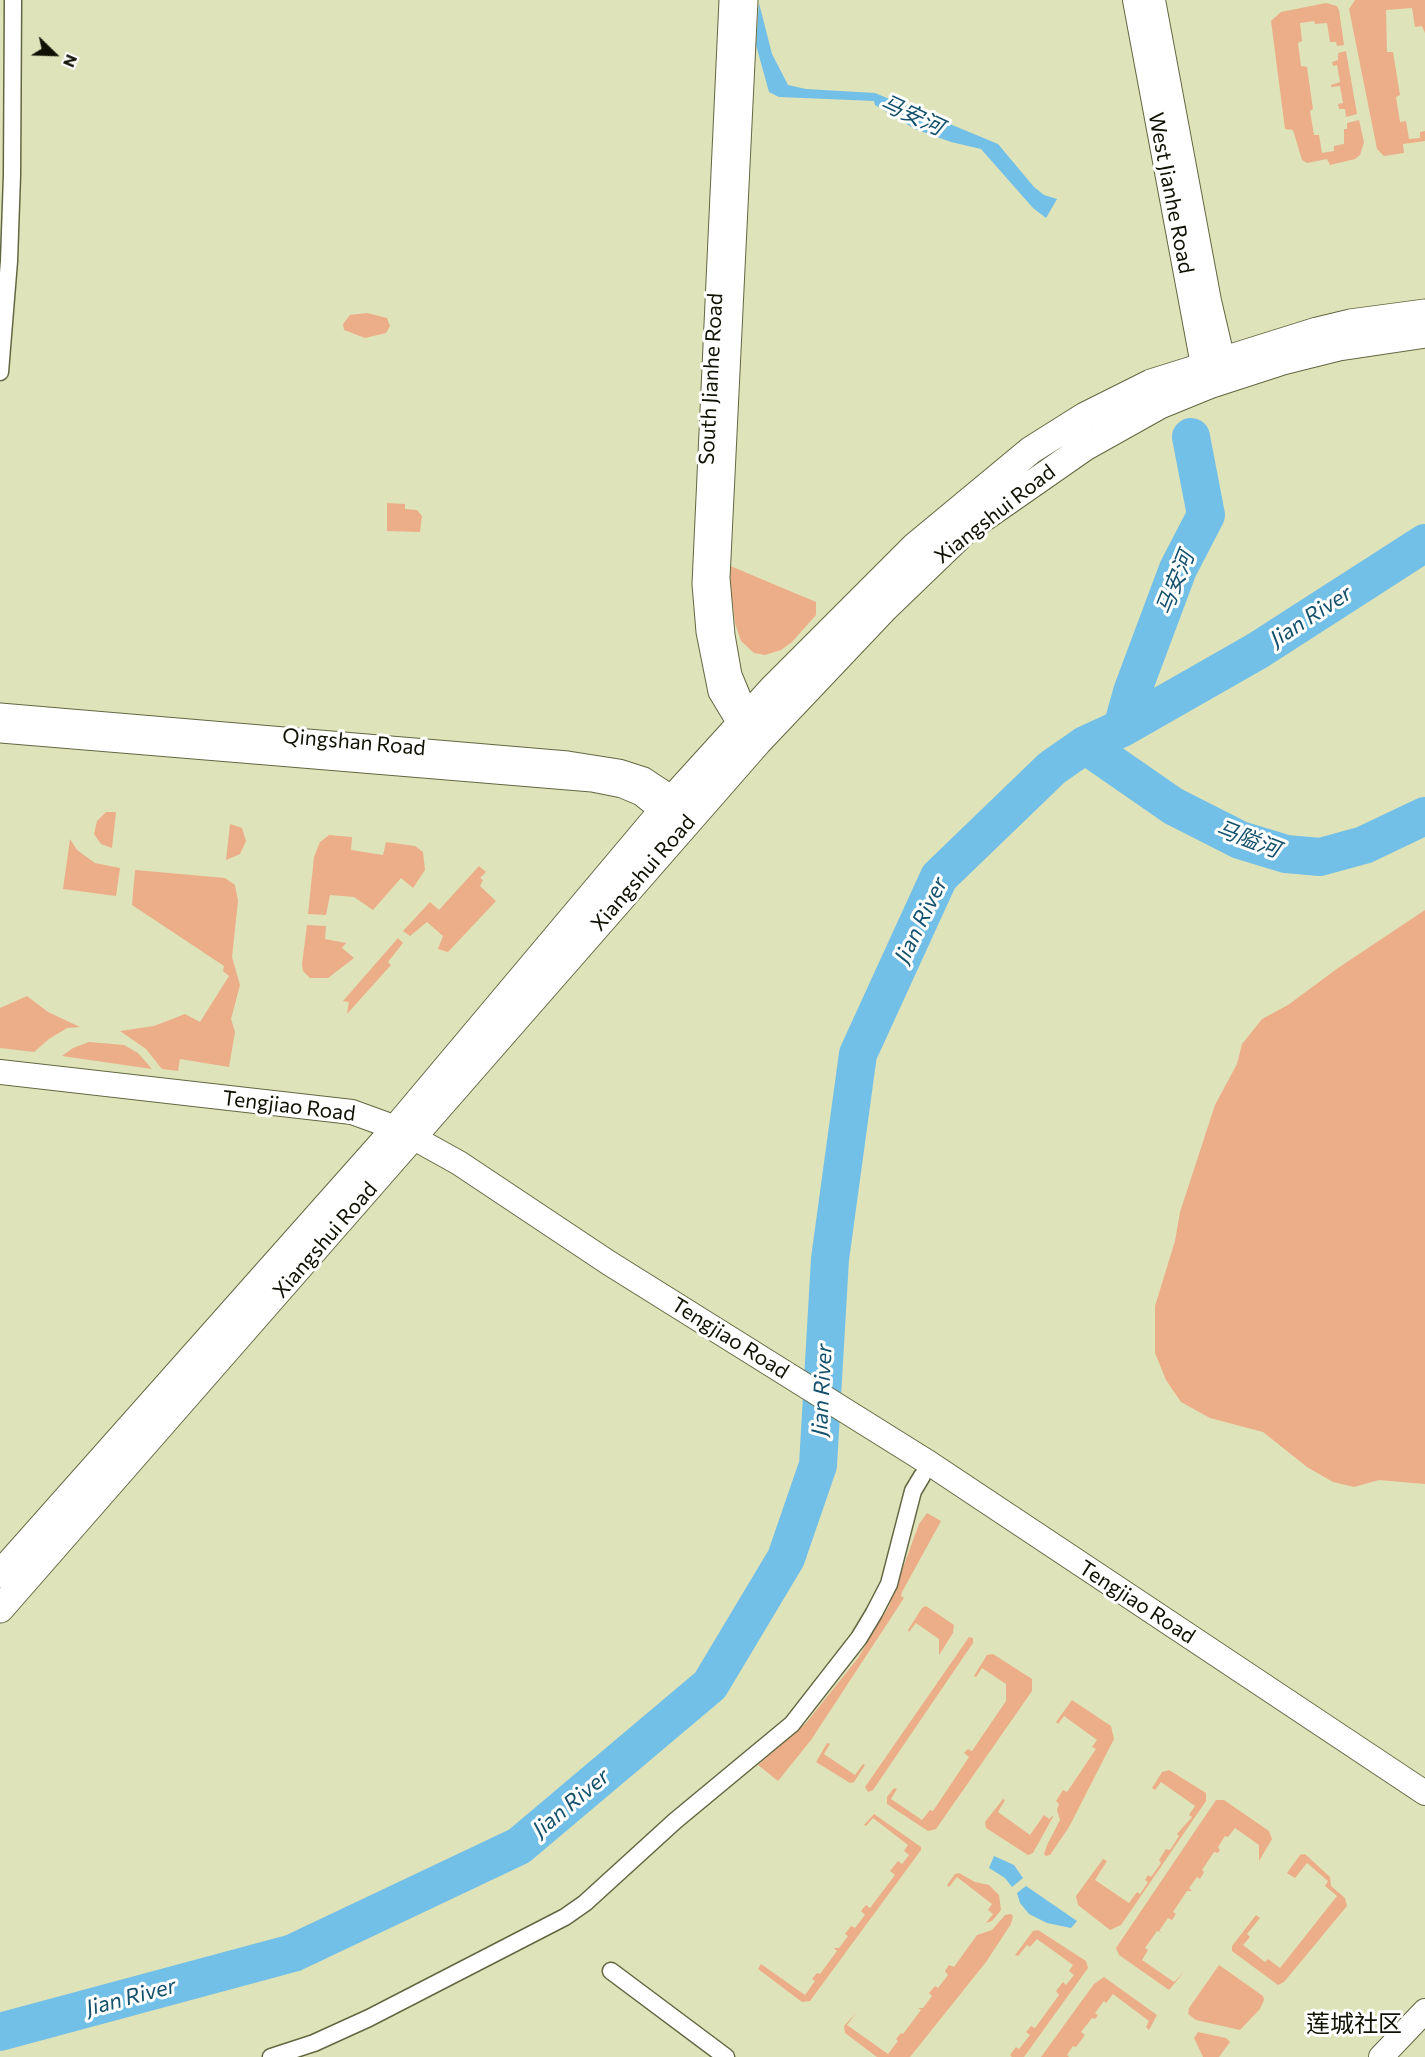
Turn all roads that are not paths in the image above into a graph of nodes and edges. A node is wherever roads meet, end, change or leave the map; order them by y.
1 (13, 0) edge
2 (730, 0) edge
3 (747, 0) edge
4 (1135, 0) edge
5 (1153, 0) edge
6 (1425, 313) edge
7 (1425, 334) edge
8 (0, 369) edge
9 (1215, 372) junction
10 (0, 714) edge
11 (753, 728) junction
12 (0, 732) edge
13 (678, 813) junction
14 (0, 1072) edge
15 (0, 1088) edge
16 (399, 1139) junction
17 (893, 1448) junction
18 (922, 1476) junction
19 (0, 1574) edge
20 (0, 1609) edge
21 (1425, 1794) edge
22 (1425, 1807) edge
23 (611, 1971) dead end
24 (1425, 2011) edge
25 (1425, 2030) edge
26 (271, 2057) edge
27 (726, 2057) edge
28 (1380, 2057) edge
29 (1399, 2057) edge

1 - 8 street
2 - 11 street, South Jianhe Road
3 - 11 street, South Jianhe Road
4 - 9 main road, West Jianhe Road
5 - 9 main road, West Jianhe Road
6 - 9 main road, Xiangshui Road
7 - 9 main road, Xiangshui Road
9 - 11 main road, Xiangshui Road
10 - 13 street, Qingshan Road
11 - 13 main road, Xiangshui Road
12 - 13 street, Qingshan Road
13 - 16 main road, Xiangshui Road
14 - 16 main road, Tengjiao Road
15 - 16 main road, Tengjiao Road
16 - 17 main road, Tengjiao Road
16 - 19 main road, Xiangshui Road
16 - 20 main road, Xiangshui Road
17 - 18 main road, Tengjiao Road
17 - 21 main road, Tengjiao Road
18 - 22 main road, Tengjiao Road
18 - 26 street
23 - 27 street
24 - 28 main road
25 - 29 main road

